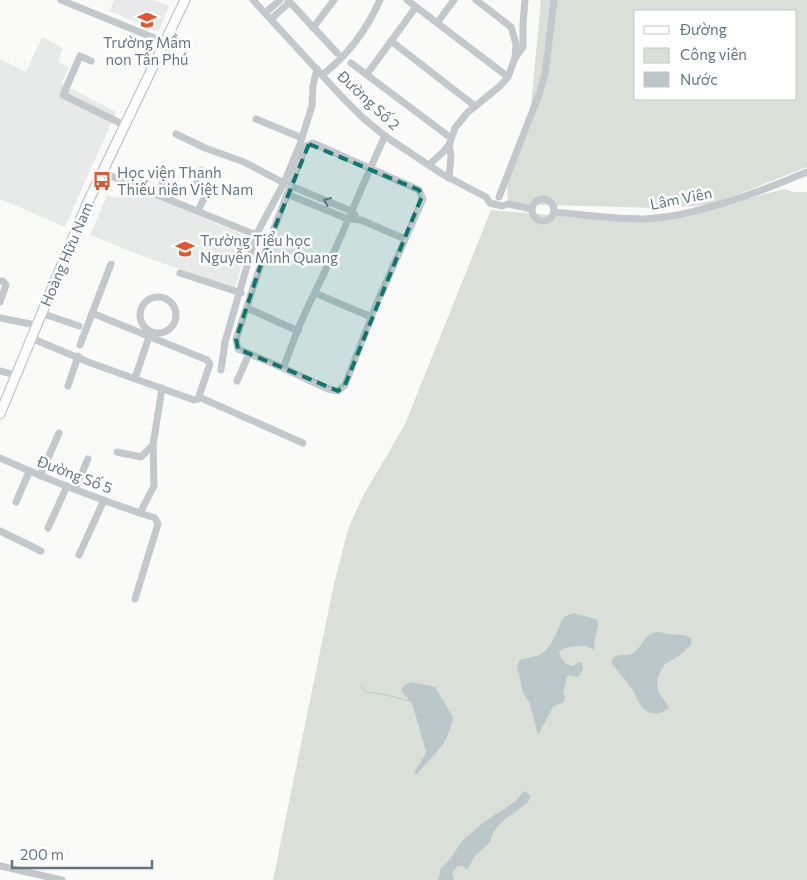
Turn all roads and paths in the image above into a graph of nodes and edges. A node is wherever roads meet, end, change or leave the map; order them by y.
1 (61, 0) edge
2 (185, 0) edge
3 (253, 0) edge
4 (280, 0) edge
5 (300, 0) edge
6 (334, 0) edge
7 (380, 0) edge
8 (407, 0) edge
9 (454, 0) edge
10 (476, 0) edge
11 (525, 0) edge
12 (554, 0) edge
13 (291, 3) edge
14 (416, 7) junction
15 (265, 13) junction
16 (271, 20) junction
17 (437, 23) junction
18 (508, 24) junction
19 (523, 24) junction
20 (314, 28) junction
21 (391, 41) junction
22 (164, 42) junction
23 (337, 53) dead end
24 (515, 58) junction
25 (91, 61) dead end
26 (352, 63) dead end
27 (316, 69) junction
28 (367, 74) junction
29 (322, 75) junction
30 (508, 77) junction
31 (475, 106) junction
32 (256, 119) dead end
33 (124, 126) junction
34 (176, 134) dead end
35 (385, 136) junction
36 (302, 138) junction
37 (450, 141) junction
38 (429, 166) junction
39 (370, 169) junction
40 (201, 170) dead end
41 (102, 172) junction
42 (807, 172) edge
43 (167, 174) dead end
44 (449, 178) junction
45 (287, 184) junction
46 (287, 194) junction
47 (157, 195) junction
48 (486, 197) junction
49 (499, 197) junction
50 (508, 204) junction
51 (532, 209) junction
52 (198, 211) junction
53 (351, 212) junction
54 (554, 212) junction
55 (348, 219) junction
56 (360, 220) junction
57 (256, 235) junction
58 (405, 238) junction
59 (110, 264) dead end
60 (180, 273) dead end
61 (0, 281) edge
62 (241, 292) junction
63 (315, 293) junction
64 (0, 302) edge
65 (248, 308) junction
66 (41, 313) junction
67 (92, 313) junction
68 (371, 317) junction
69 (0, 318) edge
70 (36, 325) junction
71 (79, 326) dead end
72 (298, 331) junction
73 (150, 334) junction
74 (31, 338) junction
75 (80, 345) dead end
76 (249, 354) junction
77 (78, 356) junction
78 (284, 368) junction
79 (221, 370) dead end
80 (0, 371) edge
81 (15, 374) junction
82 (135, 378) junction
83 (237, 381) dead end
84 (68, 386) dead end
85 (162, 388) junction
86 (198, 399) junction
87 (0, 414) edge
88 (59, 433) dead end
89 (303, 443) dead end
90 (153, 446) junction
91 (117, 452) dead end
92 (0, 458) edge
93 (88, 459) dead end
94 (30, 472) junction
95 (40, 476) junction
96 (71, 488) junction
97 (104, 500) junction
98 (16, 502) dead end
99 (140, 513) junction
100 (48, 528) dead end
101 (0, 531) edge
102 (41, 551) dead end
103 (79, 555) dead end
104 (134, 599) dead end
105 (0, 866) edge
106 (62, 880) edge

1 - 22 street
2 - 22 main road, Hoàng Hữu Nam
3 - 15 street, Đường Số 2
4 - 15 street
5 - 13 street
6 - 20 street
7 - 29 street
8 - 14 street
9 - 17 street
10 - 18 street
11 - 19 street
12 - 49 street
13 - 16 street
13 - 20 street
14 - 17 street
14 - 21 street
15 - 16 street, Đường Số 2
16 - 27 street, Đường Số 2
17 - 30 street
18 - 19 street
18 - 24 street
19 - 24 street
20 - 23 street
21 - 28 street
21 - 31 street
22 - 33 main road, Hoàng Hữu Nam
24 - 30 street
25 - 33 street
26 - 28 street
27 - 29 street, Đường Số 2
27 - 36 street
28 - 37 street
29 - 35 street, Đường Số 2
30 - 31 street
31 - 37 street
32 - 36 street
33 - 41 main road, Hoàng Hữu Nam
34 - 45 street
35 - 38 street, Đường Số 2
35 - 39 street
36 - 45 street
37 - 38 street
37 - 44 street
38 - 44 street, Đường Số 2
39 - 45 street
39 - 53 street
39 - 58 street
40 - 52 street
41 - 47 street
41 - 66 main road, Hoàng Hữu Nam
42 - 54 street, Lâm Viên
43 - 47 street
44 - 48 street, Đường Số 2
45 - 46 street
53 -> 45 street
45 - 57 street
46 - 55 street
46 - 65 street
47 - 52 street
48 - 49 street
48 - 50 street, Lâm Viên
49 - 50 street, Lâm Viên
50 - 51 street, Lâm Viên
51 - 54 street, Lâm Viên
51 - 54 street, Lâm Viên
52 - 57 street
53 - 55 street
53 - 56 street
55 - 56 street
55 - 63 street
56 - 58 street
57 - 62 street
58 - 68 street
59 - 67 street
60 - 62 street
61 - 64 street
62 - 79 street
63 - 68 street
63 - 72 street
65 - 72 street
65 - 76 street
66 - 70 main road, Hoàng Hữu Nam
66 - 71 street
67 - 73 street
67 - 75 street
68 - 78 street
69 - 70 street
70 - 74 main road, Hoàng Hữu Nam
72 - 78 street
73 - 73 street
73 - 82 street
73 - 86 street
74 - 77 street
74 - 81 main road, Hoàng Hữu Nam
76 - 78 street
76 - 83 street
77 - 82 street
77 - 84 street
80 - 81 street
81 - 87 main road, Hoàng Hữu Nam
82 - 85 street
85 - 86 street
85 - 90 street
86 - 89 street
88 - 95 street
90 - 91 street
90 - 99 street
92 - 94 street, Đường Số 5
93 - 96 street
94 - 95 street, Đường Số 5
94 - 98 street
95 - 96 street, Đường Số 5
96 - 97 street, Đường Số 5
96 - 100 street
97 - 99 street, Đường Số 5
97 - 103 street
99 - 104 street, Đường Số 5
101 - 102 street
105 - 106 street

